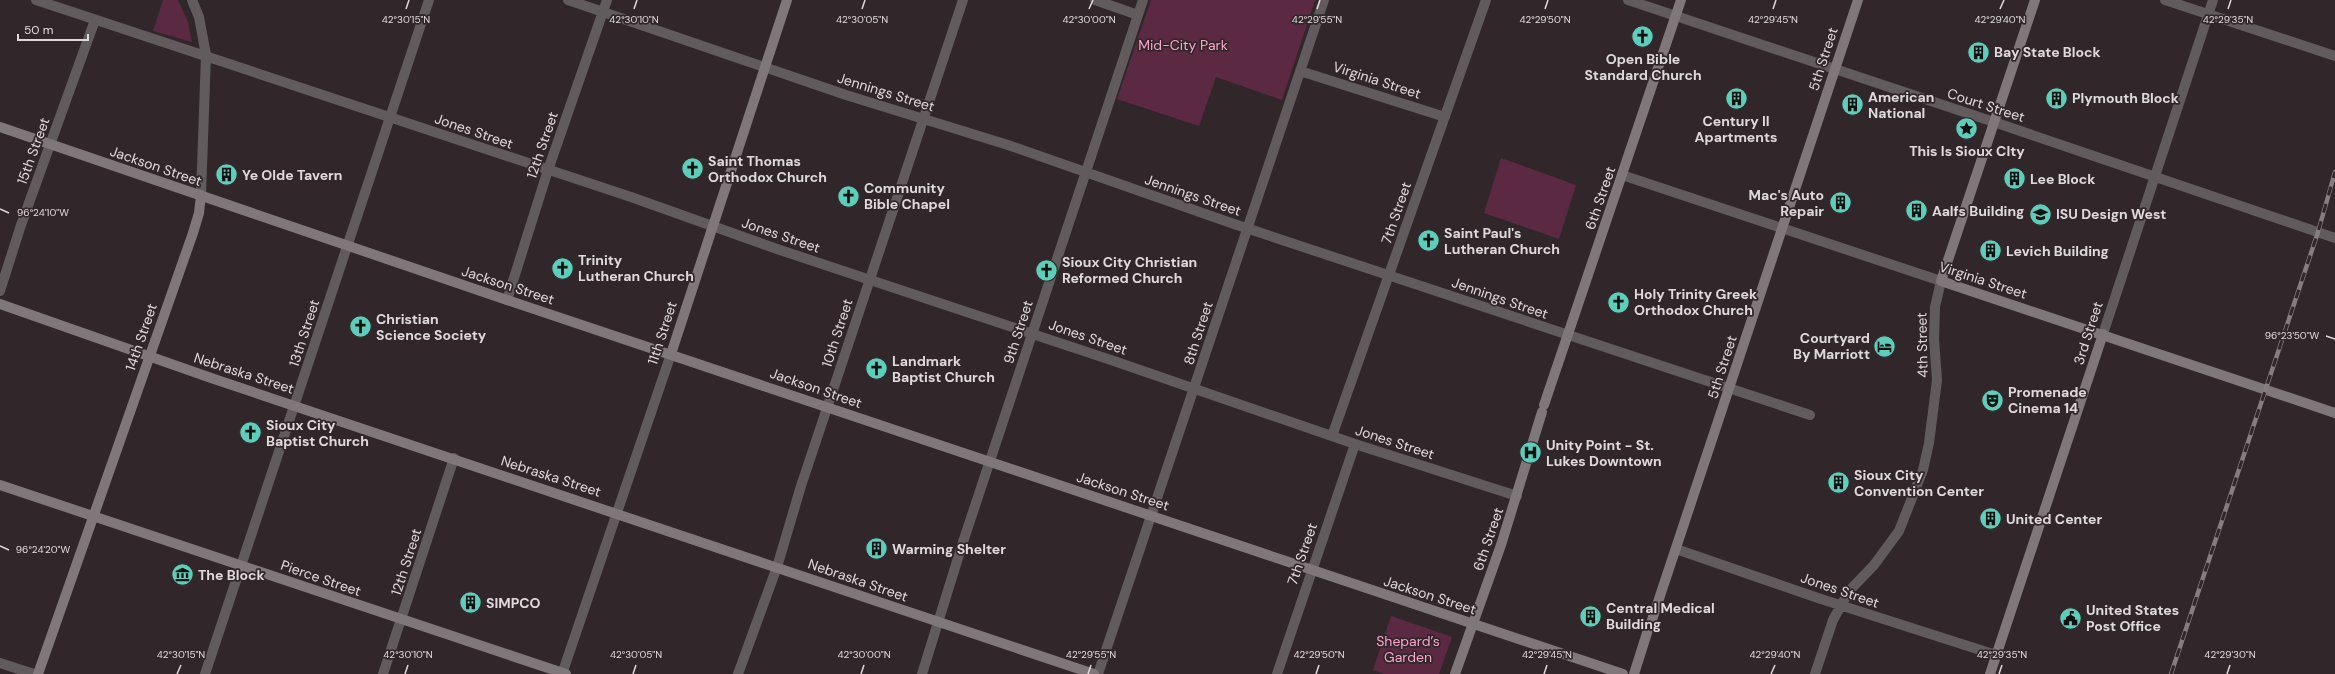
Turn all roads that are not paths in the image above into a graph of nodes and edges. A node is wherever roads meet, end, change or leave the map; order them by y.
1 (36, 0) edge
2 (192, 0) edge
3 (429, 0) edge
4 (568, 0) edge
5 (607, 0) edge
6 (787, 0) edge
7 (963, 0) edge
8 (1095, 0) edge
9 (1143, 0) edge
10 (1324, 0) edge
11 (1486, 0) edge
12 (1628, 0) edge
13 (1681, 0) edge
14 (1858, 0) edge
15 (2035, 0) edge
16 (2165, 0) edge
17 (2214, 0) edge
18 (604, 11) junction
19 (2209, 14) junction
20 (1138, 15) junction
21 (1676, 16) junction
22 (95, 20) junction
23 (206, 56) junction
24 (2335, 56) edge
25 (764, 67) junction
26 (1836, 68) junction
27 (1300, 70) junction
28 (391, 117) junction
29 (1445, 117) junction
30 (924, 118) junction
31 (1994, 122) junction
32 (0, 127) edge
33 (50, 144) junction
34 (548, 170) junction
35 (1086, 173) junction
36 (1622, 175) junction
37 (2156, 176) junction
38 (201, 195) junction
39 (712, 226) junction
40 (1248, 228) junction
41 (1783, 228) junction
42 (2335, 238) edge
43 (346, 246) junction
44 (1389, 275) junction
45 (870, 280) junction
46 (1941, 281) junction
47 (0, 291) edge
48 (507, 300) junction
49 (0, 304) edge
50 (1032, 334) junction
51 (2103, 334) junction
52 (1568, 336) junction
53 (671, 354) junction
54 (150, 356) junction
55 (1194, 388) junction
56 (1729, 388) junction
57 (295, 405) junction
58 (827, 407) junction
59 (2335, 413) edge
60 (1810, 415) dead end
61 (1332, 436) junction
62 (1355, 444) junction
63 (454, 458) junction
64 (990, 461) junction
65 (0, 486) edge
66 (1517, 496) junction
67 (616, 512) junction
68 (1152, 516) junction
69 (93, 517) junction
70 (1676, 549) junction
71 (240, 566) junction
72 (777, 567) junction
73 (1312, 570) junction
74 (1841, 606) junction
75 (402, 620) junction
76 (940, 622) junction
77 (1473, 624) junction
78 (1996, 656) junction
79 (0, 663) edge
80 (34, 674) edge
81 (38, 674) edge
82 (205, 674) edge
83 (383, 674) edge
84 (564, 674) edge
85 (738, 674) edge
86 (922, 674) edge
87 (1094, 674) edge
88 (1098, 674) edge
89 (1277, 674) edge
90 (1455, 674) edge
91 (1623, 674) edge
92 (1634, 674) edge
93 (1815, 674) edge
94 (1990, 674) edge

1 - 22 street, Jones Street
2 - 23 street, 14th Street
3 - 28 street, 13th Street
4 - 18 street, Jennings Street
5 - 18 street, 12th Street
6 - 25 main road, 11th Street
7 - 30 street, 10th Street
8 - 20 street
9 - 20 street, 9th Street
10 - 27 street, 8th Street
11 - 29 street, 7th Street
12 - 21 street, Court Street
13 - 21 main road, 6th Street
14 - 26 main road, 5th Street
15 - 31 main road, 4th Street
16 - 19 street
17 - 19 street, 3rd Street
18 - 25 street, Jennings Street
18 - 34 street, 12th Street
19 - 24 street
19 - 37 street, 3rd Street
20 - 35 street, 9th Street
21 - 26 street, Court Street
21 - 36 main road, 6th Street
22 - 23 street, Jones Street
22 - 33 street, 15th Street
23 - 28 street, Jones Street
23 - 38 street, 14th Street
25 - 30 street, Jennings Street
25 - 39 main road, 11th Street
26 - 31 street, Court Street
26 - 41 main road, 5th Street
27 - 29 street, Virginia Street
27 - 40 street, 8th Street
28 - 34 street, Jones Street
28 - 43 street, 13th Street
29 - 44 street, 7th Street
30 - 35 street, Jennings Street
30 - 45 street, 10th Street
31 - 37 street, Court Street
31 - 46 main road, 4th Street
32 - 33 main road, Jackson Street
33 - 38 main road, Jackson Street
33 - 47 street, 15th Street
34 - 39 street, Jones Street
34 - 48 street, 12th Street
35 - 40 street, Jennings Street
35 - 50 street, 9th Street
36 - 41 street, Virginia Street
36 - 52 main road, 6th Street
37 - 42 street, Court Street
37 - 51 street, 3rd Street
38 - 43 main road, Jackson Street
38 - 54 main road, 14th Street
39 - 45 street, Jones Street
39 - 53 main road, 11th Street
40 - 44 street, Jennings Street
40 - 55 street, 8th Street
41 - 46 street, Virginia Street
41 - 56 main road, 5th Street
43 - 48 main road, Jackson Street
43 - 57 street, 13th Street
44 - 52 street, Jennings Street
44 - 61 street, 7th Street
45 - 50 street, Jones Street
45 - 58 street, 10th Street
46 - 51 main road, Virginia Street
46 - 74 street, 4th Street
48 - 53 main road, Jackson Street
49 - 54 main road, Nebraska Street
50 - 55 street, Jones Street
50 - 64 street, 9th Street
51 - 59 main road, Virginia Street
51 - 78 main road, 3rd Street
52 - 56 street, Jennings Street
52 - 66 main road, 6th Street
53 - 58 main road, Jackson Street
53 - 67 street, 11th Street
54 - 57 main road, Nebraska Street
54 - 69 main road, 14th Street
55 - 61 street, Jones Street
55 - 68 street, 8th Street
56 - 60 street, Jennings Street
56 - 70 main road, 5th Street
57 - 63 main road, Nebraska Street
57 - 71 street, 13th Street
58 - 64 main road, Jackson Street
58 - 72 street, 10th Street
61 - 62 street, Jones Street
62 - 66 street, Jones Street
62 - 73 street, 7th Street
63 - 67 main road, Nebraska Street
63 - 75 street, 12th Street
64 - 68 main road, Jackson Street
64 - 76 street, 9th Street
65 - 69 main road, Pierce Street
66 - 77 main road, 6th Street
67 - 72 main road, Nebraska Street
67 - 84 street, 11th Street
68 - 73 main road, Jackson Street
68 - 88 street, 8th Street
69 - 71 main road, Pierce Street
69 - 81 main road, 14th Street
70 - 74 street, Jones Street
70 - 92 main road, 5th Street
71 - 75 main road, Pierce Street
71 - 82 street, 13th Street
72 - 76 main road, Nebraska Street
72 - 85 street, 10th Street
73 - 77 main road, Jackson Street
73 - 89 street, 7th Street
74 - 78 street, Jones Street
74 - 93 street, 4th Street
75 - 83 street, 12th Street
75 - 84 main road, Pierce Street
76 - 86 street, 9th Street
76 - 87 main road, Nebraska Street
77 - 90 main road, 6th Street
77 - 91 main road, Jackson Street
78 - 94 main road, 3rd Street
79 - 80 street

